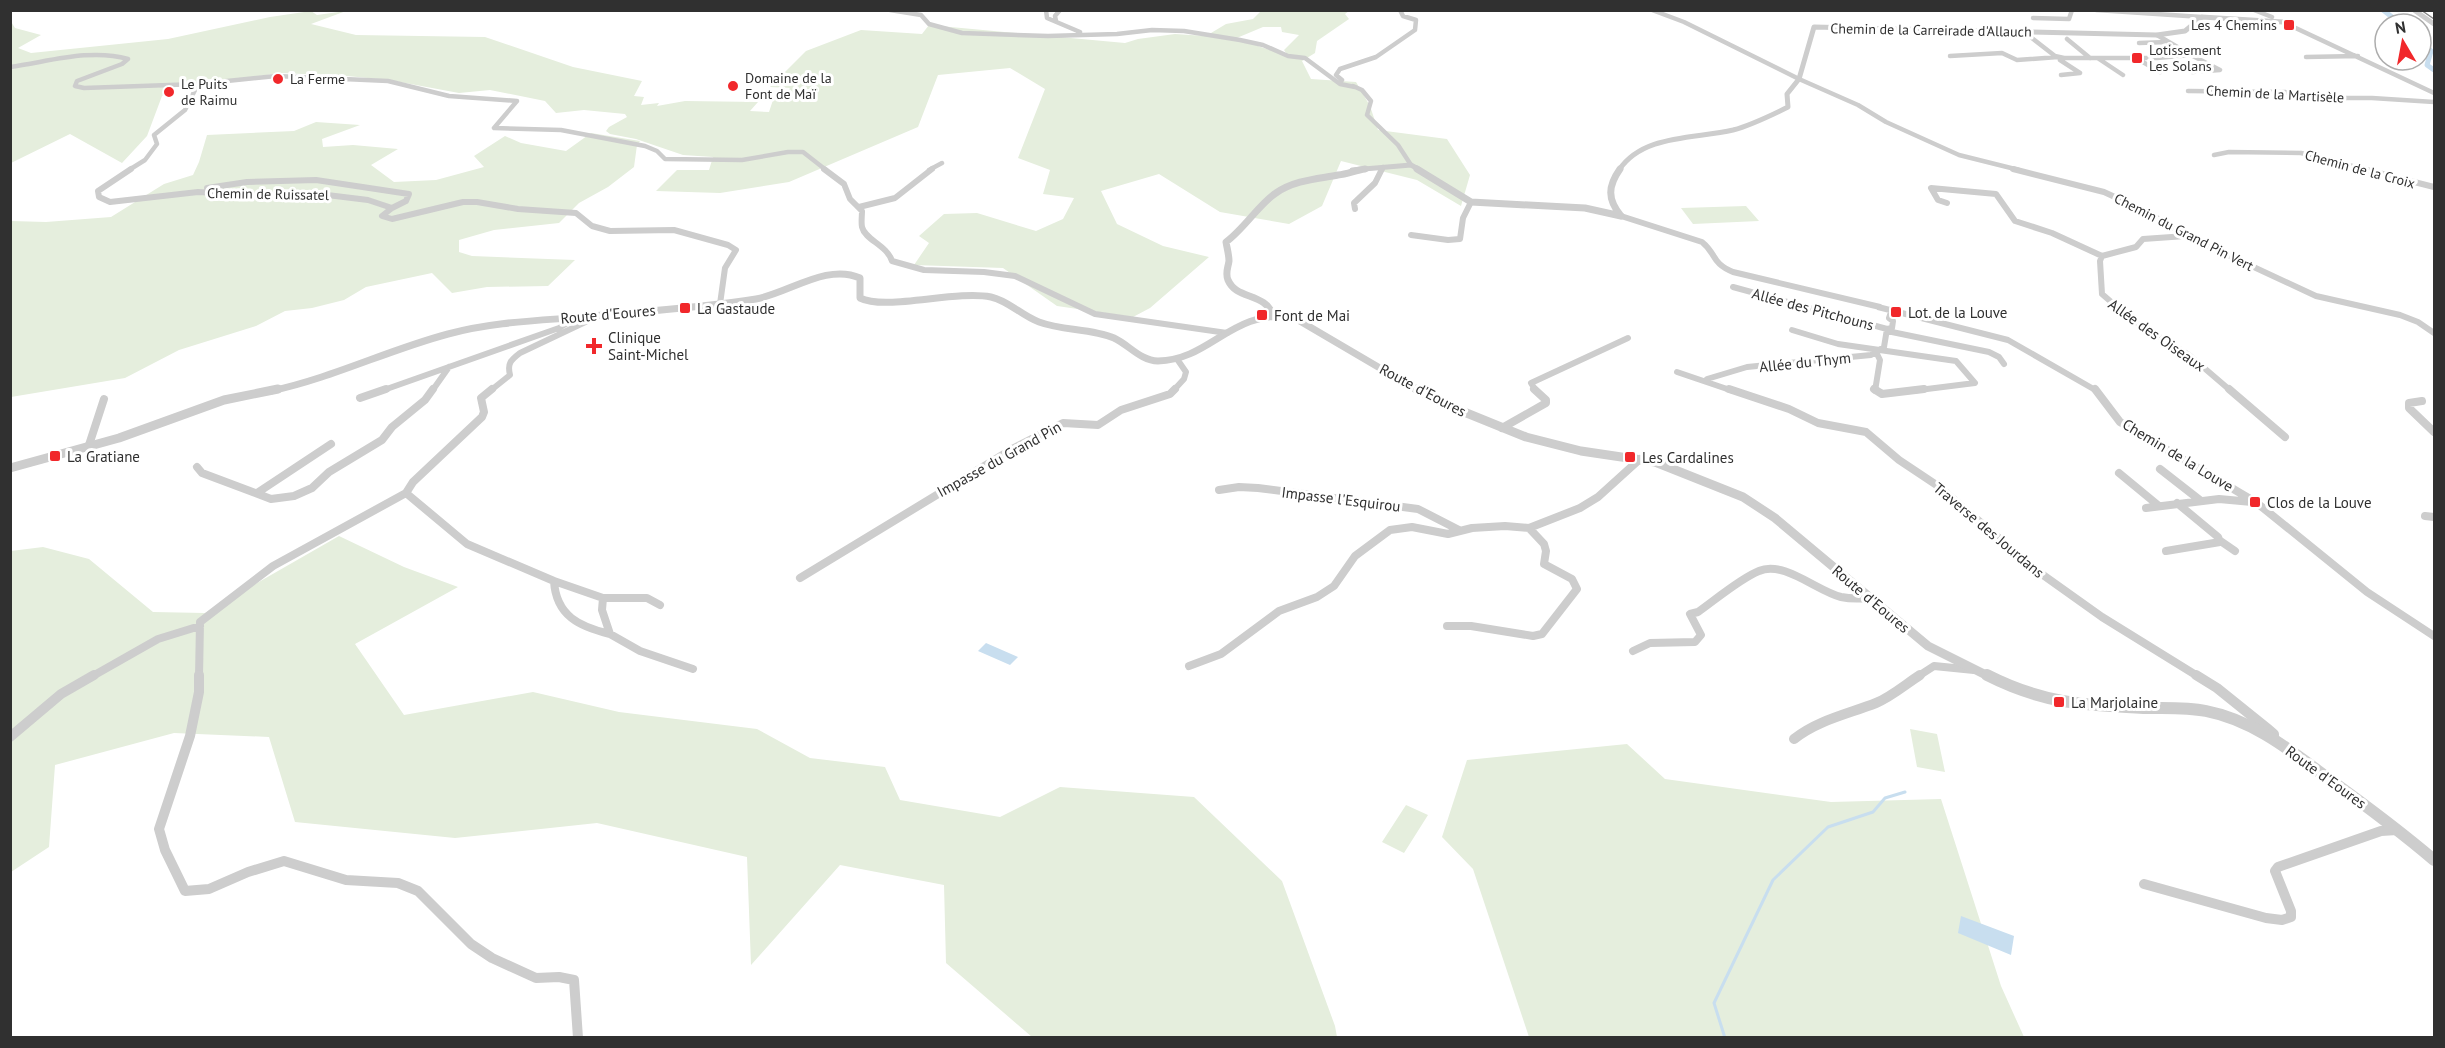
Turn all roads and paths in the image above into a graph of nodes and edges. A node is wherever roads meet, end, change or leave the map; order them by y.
1 (890, 10) edge
2 (1046, 10) edge
3 (1060, 10) edge
4 (1400, 10) edge
5 (1652, 10) edge
6 (2072, 10) edge
7 (2096, 10) edge
8 (2254, 10) edge
9 (2269, 10) edge
10 (2414, 10) edge
11 (2202, 17) junction
12 (2033, 18) dead end
13 (1056, 21) junction
14 (2276, 21) junction
15 (2434, 24) edge
16 (2024, 32) junction
17 (1084, 34) junction
18 (2157, 35) junction
19 (2067, 39) dead end
20 (2170, 42) junction
21 (2139, 43) dead end
22 (2191, 55) junction
23 (1950, 56) dead end
24 (2360, 56) junction
25 (2306, 57) dead end
26 (2058, 58) junction
27 (2090, 58) junction
28 (2098, 58) junction
29 (2135, 58) junction
30 (10, 67) edge
31 (2160, 72) dead end
32 (2192, 72) dead end
33 (2061, 75) dead end
34 (2123, 75) dead end
35 (1799, 80) junction
36 (198, 84) junction
37 (1356, 87) junction
38 (2188, 91) dead end
39 (2434, 93) edge
40 (2434, 102) edge
41 (2214, 155) dead end
42 (942, 163) dead end
43 (1411, 165) junction
44 (1383, 167) junction
45 (2434, 188) edge
46 (178, 194) junction
47 (1472, 202) junction
48 (1947, 203) dead end
49 (859, 207) junction
50 (392, 208) junction
51 (1355, 209) dead end
52 (1621, 216) junction
53 (1411, 235) dead end
54 (2187, 236) junction
55 (2102, 256) junction
56 (1733, 287) dead end
57 (720, 304) junction
58 (1891, 313) junction
59 (1273, 315) junction
60 (598, 316) junction
61 (579, 317) junction
62 (564, 318) junction
63 (559, 328) junction
64 (1887, 329) junction
65 (1792, 330) dead end
66 (1227, 333) junction
67 (2434, 333) edge
68 (1628, 338) dead end
69 (1878, 351) junction
70 (1177, 359) junction
71 (2004, 364) dead end
72 (449, 367) junction
73 (1677, 372) dead end
74 (1707, 380) dead end
75 (360, 398) dead end
76 (104, 399) dead end
77 (2422, 401) dead end
78 (1503, 428) junction
79 (2434, 432) edge
80 (2285, 437) dead end
81 (331, 444) dead end
82 (88, 448) junction
83 (1640, 459) junction
84 (197, 467) dead end
85 (10, 468) edge
86 (2160, 469) dead end
87 (2120, 473) dead end
88 (1219, 490) dead end
89 (257, 493) junction
90 (406, 493) junction
91 (2201, 501) junction
92 (2176, 503) junction
93 (2257, 503) junction
94 (2159, 506) junction
95 (2146, 508) dead end
96 (2425, 516) dead end
97 (2434, 517) edge
98 (1529, 528) junction
99 (1459, 530) junction
100 (2219, 540) junction
101 (2166, 551) dead end
102 (2235, 551) dead end
103 (800, 578) dead end
104 (554, 581) junction
105 (603, 598) junction
106 (1868, 598) junction
107 (660, 605) dead end
108 (200, 626) junction
109 (1447, 626) dead end
110 (610, 634) junction
111 (2434, 636) edge
112 (1633, 651) dead end
113 (1189, 666) dead end
114 (693, 669) dead end
115 (1974, 670) junction
116 (10, 737) edge
117 (1794, 739) dead end
118 (2274, 740) junction
119 (2399, 830) junction
120 (2434, 860) edge
121 (2144, 884) dead end
122 (578, 1038) edge

1 - 17 street
2 - 13 street
3 - 13 street
4 - 37 street
5 - 35 street, Chemin du Grand Pin Vert
6 - 12 street
7 - 11 street
8 - 14 street
9 - 14 street
10 - 15 street
11 - 14 street
11 - 18 street, Chemin de la Carreirade d'Allauch
13 - 17 street
14 - 24 street
16 - 18 street, Chemin de la Carreirade d'Allauch
16 - 26 street
16 - 35 street, Chemin de la Carreirade d'Allauch
17 - 37 street
18 - 20 street
19 - 27 street
20 - 21 street
20 - 22 street
22 - 29 street
22 - 32 street
23 - 26 street
24 - 25 street
24 - 39 street
26 - 27 street
26 - 33 street
27 - 28 street
28 - 29 street
28 - 34 street
29 - 31 street
30 - 36 street
35 - 52 street, Chemin de la Carreirade d'Allauch
35 - 54 street, Chemin du Grand Pin Vert
36 - 46 street, Chemin de Ruissatel
36 - 49 street
37 - 43 street
38 - 40 street, Chemin de la Martisèle
41 - 45 street, Chemin de la Croix
42 - 49 street
43 - 44 street
43 - 47 street
44 - 51 street
44 - 59 street
46 - 50 street, Chemin de Ruissatel
46 - 50 street, Chemin de Ruissatel
47 - 52 street
47 - 53 street
48 - 55 street
49 - 66 street
50 - 57 street
52 - 58 street, Chemin de la Louve
54 - 55 street
54 - 67 street, Chemin du Grand Pin Vert
55 - 80 street, Allée des Oiseaux
56 - 64 street, Allée des Pitchouns
57 - 60 street, Route d'Eoures
57 - 70 street, Route d'Eoures
58 - 64 street
58 - 64 street
58 - 93 street, Chemin de la Louve
59 - 66 street, Route d'Eoures
59 - 78 street, Route d'Eoures
60 - 61 street, Route d'Eoures
60 - 90 street
61 - 62 street, Route d'Eoures
61 - 63 street
62 - 63 street
62 - 82 street, Route d'Eoures
63 - 72 street
64 - 69 street
64 - 71 street, Allée des Pitchouns
65 - 69 street
66 - 70 street, Route d'Eoures
68 - 78 street
69 - 69 street
69 - 74 street, Allée du Thym
70 - 103 street, Impasse du Grand Pin
72 - 75 street
72 - 89 street
73 - 118 street, Traverse des Jourdans
76 - 82 street
77 - 79 street
78 - 83 street, Route d'Eoures
81 - 89 street
82 - 85 street, Route d'Eoures
83 - 98 street
83 - 106 street, Route d'Eoures
84 - 89 street
86 - 91 street
87 - 94 street
88 - 99 street, Impasse l'Esquirou
90 - 104 street
90 - 108 street
91 - 92 street
91 - 93 street
92 - 94 street
92 - 100 street
93 - 111 street, Chemin de la Louve
94 - 95 street
96 - 97 street
98 - 99 street
98 - 109 street
99 - 113 street
100 - 101 street
100 - 102 street
104 - 105 street
104 - 110 street
105 - 107 street
105 - 110 street
106 - 112 street
106 - 115 street, Route d'Eoures
108 - 116 street
108 - 122 street
110 - 114 street
115 - 117 street
115 - 118 street, Route d'Eoures
118 - 119 street, Route d'Eoures
119 - 120 street, Route d'Eoures
119 - 121 street

